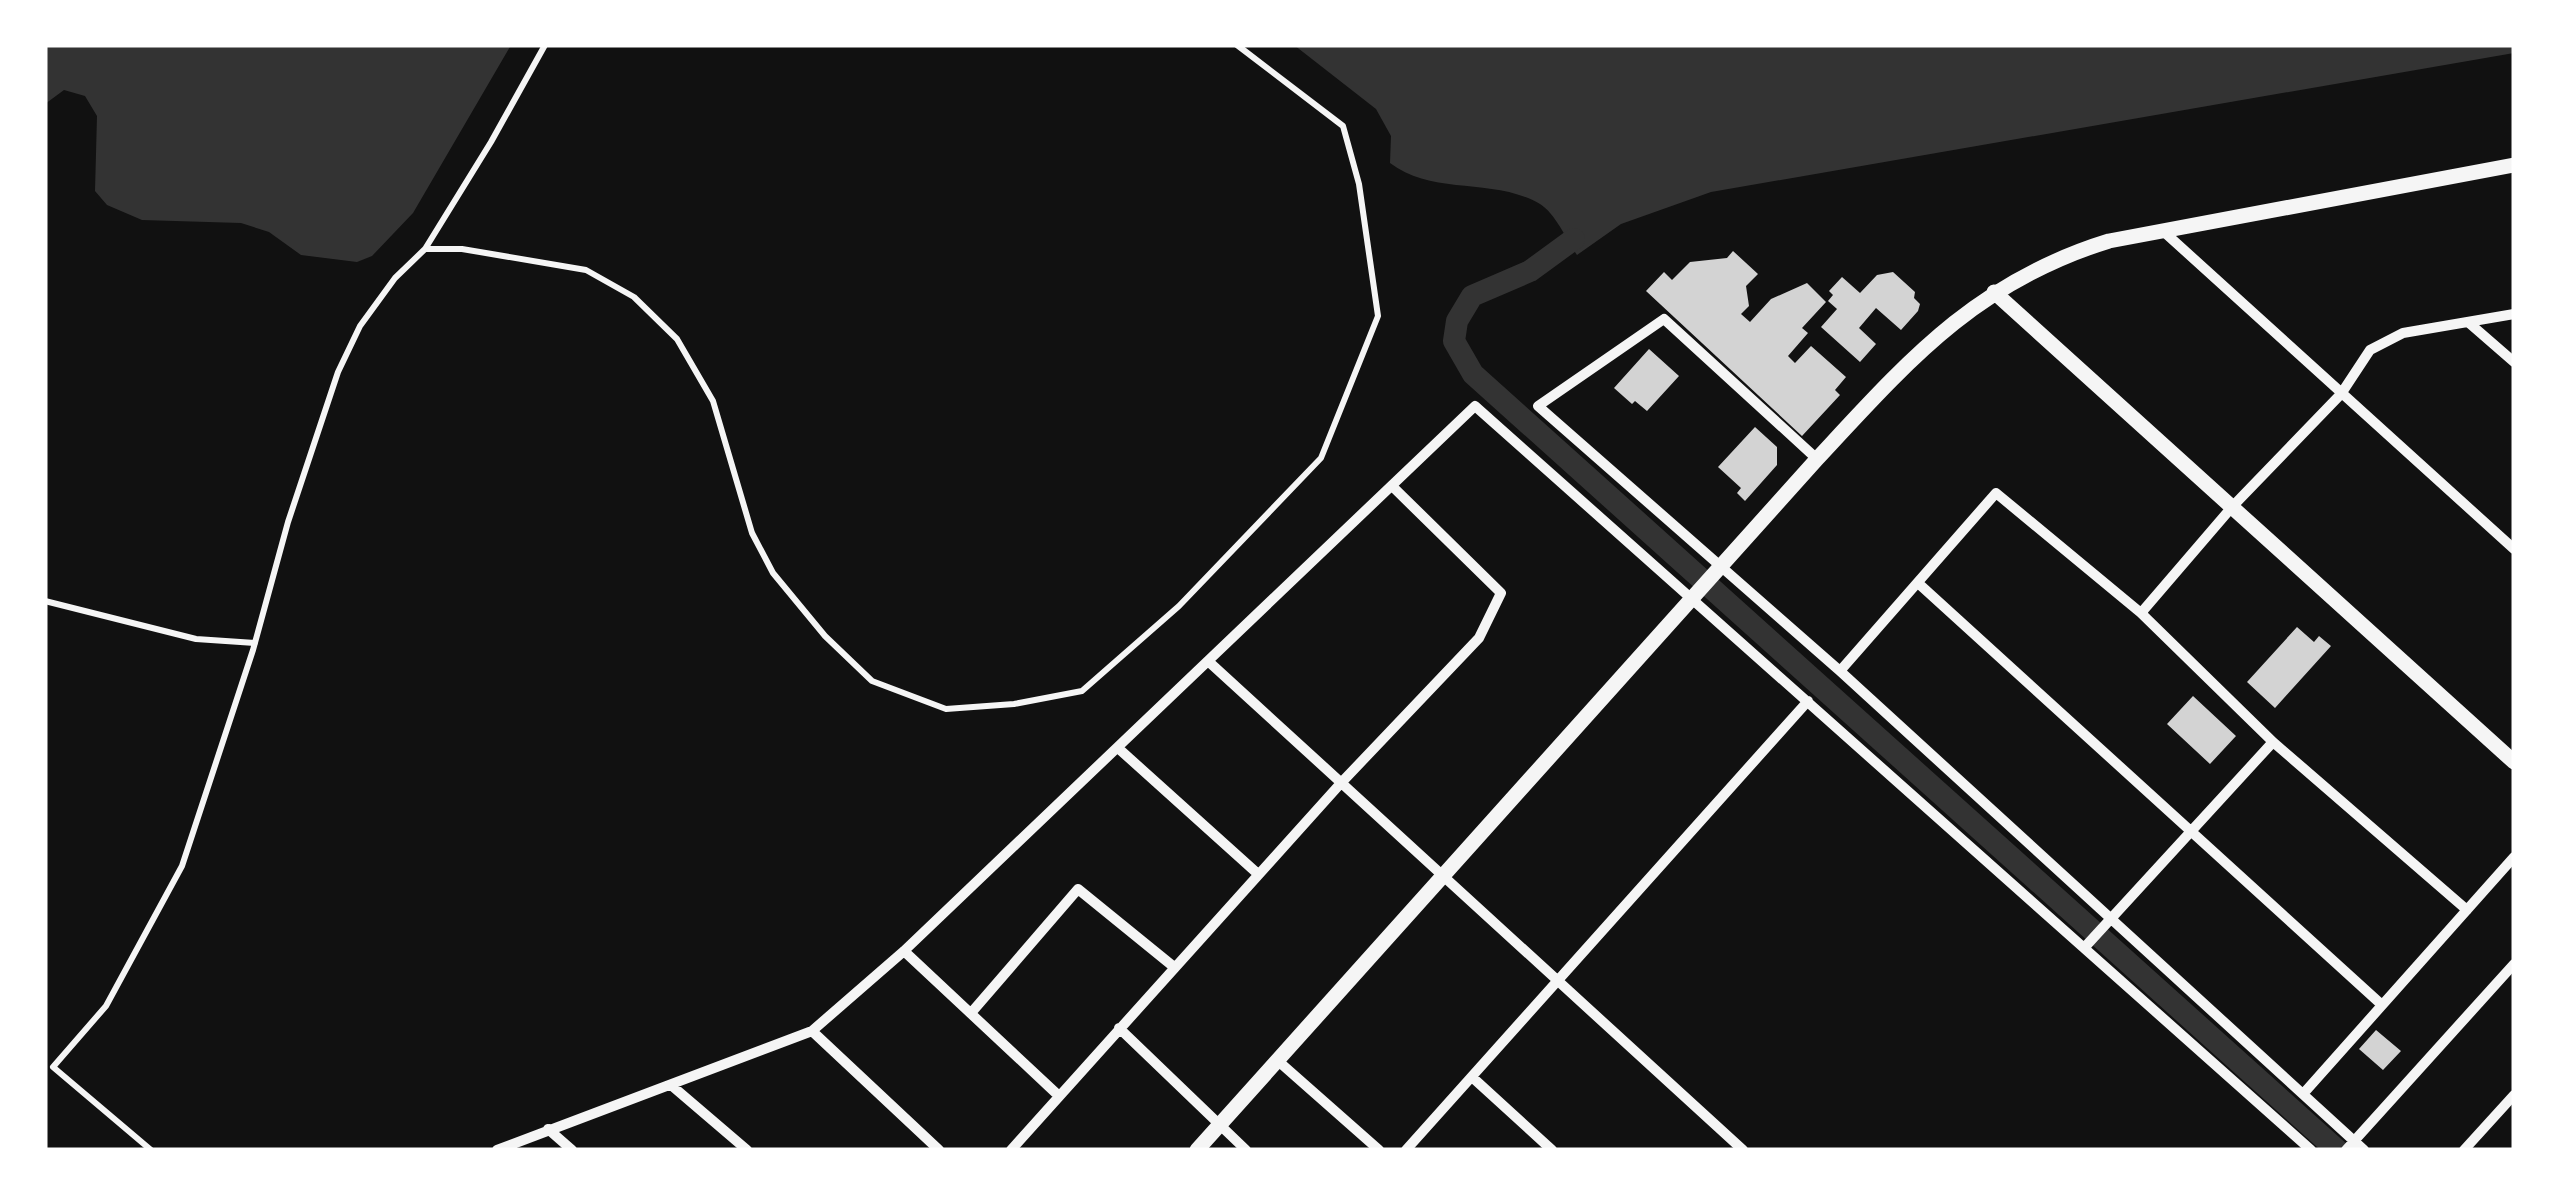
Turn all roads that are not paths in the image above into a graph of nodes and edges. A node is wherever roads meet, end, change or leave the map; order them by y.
1 (546, 45) edge
2 (1237, 45) edge
3 (2514, 165) edge
4 (2162, 230) junction
5 (425, 249) junction
6 (1994, 292) junction
7 (2514, 314) edge
8 (2468, 322) junction
9 (2514, 362) edge
10 (2342, 394) junction
11 (1817, 459) junction
12 (1392, 486) junction
13 (2232, 508) junction
14 (2514, 549) edge
15 (1717, 572) junction
16 (1918, 582) junction
17 (1695, 596) junction
18 (45, 601) edge
19 (2141, 613) junction
20 (255, 643) junction
21 (1208, 662) junction
22 (1840, 671) junction
23 (1808, 701) junction
24 (2273, 742) junction
25 (1118, 748) junction
26 (2514, 762) edge
27 (1341, 783) junction
28 (2192, 832) junction
29 (2514, 857) edge
30 (1258, 874) junction
31 (1443, 876) junction
32 (2467, 910) junction
33 (2112, 920) junction
34 (2084, 948) junction
35 (904, 951) junction
36 (2514, 964) edge
37 (1174, 967) junction
38 (1558, 980) junction
39 (2382, 1005) junction
40 (971, 1014) junction
41 (1119, 1028) junction
42 (812, 1032) junction
43 (1277, 1060) junction
44 (52, 1066) junction
45 (45, 1074) edge
46 (1472, 1078) junction
47 (671, 1085) junction
48 (2303, 1094) junction
49 (1059, 1096) junction
50 (2514, 1096) edge
51 (1219, 1126) junction
52 (548, 1130) junction
53 (2350, 1146) edge
54 (151, 1150) edge
55 (496, 1150) edge
56 (572, 1150) edge
57 (747, 1150) edge
58 (939, 1150) edge
59 (1011, 1150) edge
60 (1197, 1150) edge
61 (1246, 1150) edge
62 (1379, 1150) edge
63 (1406, 1150) edge
64 (1552, 1150) edge
65 (1743, 1150) edge
66 (2311, 1150) edge
67 (2364, 1150) edge
68 (2464, 1150) edge

1 - 5 lane
2 - 5 lane
3 - 4 street
4 - 6 street
4 - 10 street
5 - 20 lane
6 - 11 street
6 - 13 street
7 - 8 street
8 - 9 street
8 - 10 street
10 - 13 street
10 - 14 street
11 - 15 street
11 - 15 street
12 - 17 street
12 - 21 street
12 - 27 street
13 - 19 street
13 - 26 street
15 - 17 street
15 - 22 street
16 - 19 street
16 - 22 street
16 - 28 street
17 - 23 street
17 - 31 street
18 - 20 lane
19 - 24 street
20 - 44 lane
21 - 25 street
21 - 27 street
22 - 33 street
23 - 34 street
23 - 38 street
24 - 28 street
24 - 32 street
25 - 30 street
25 - 35 street
27 - 30 street
27 - 31 street
28 - 33 street
28 - 39 street
29 - 32 street
30 - 37 street
31 - 38 street
31 - 43 street
32 - 39 street
33 - 34 street
33 - 48 street
34 - 66 street
35 - 40 street
35 - 42 street
36 - 53 street
37 - 40 street
37 - 41 street
38 - 46 street
38 - 65 street
39 - 48 street
40 - 49 street
41 - 49 street
41 - 51 street
42 - 47 street
42 - 58 street
43 - 51 street
43 - 62 street
44 - 45 lane
44 - 54 lane
46 - 63 street
46 - 64 street
47 - 52 street
47 - 57 street
48 - 53 street
49 - 59 street
50 - 68 street
51 - 60 street
51 - 61 street
52 - 55 street
52 - 56 street
53 - 67 street

